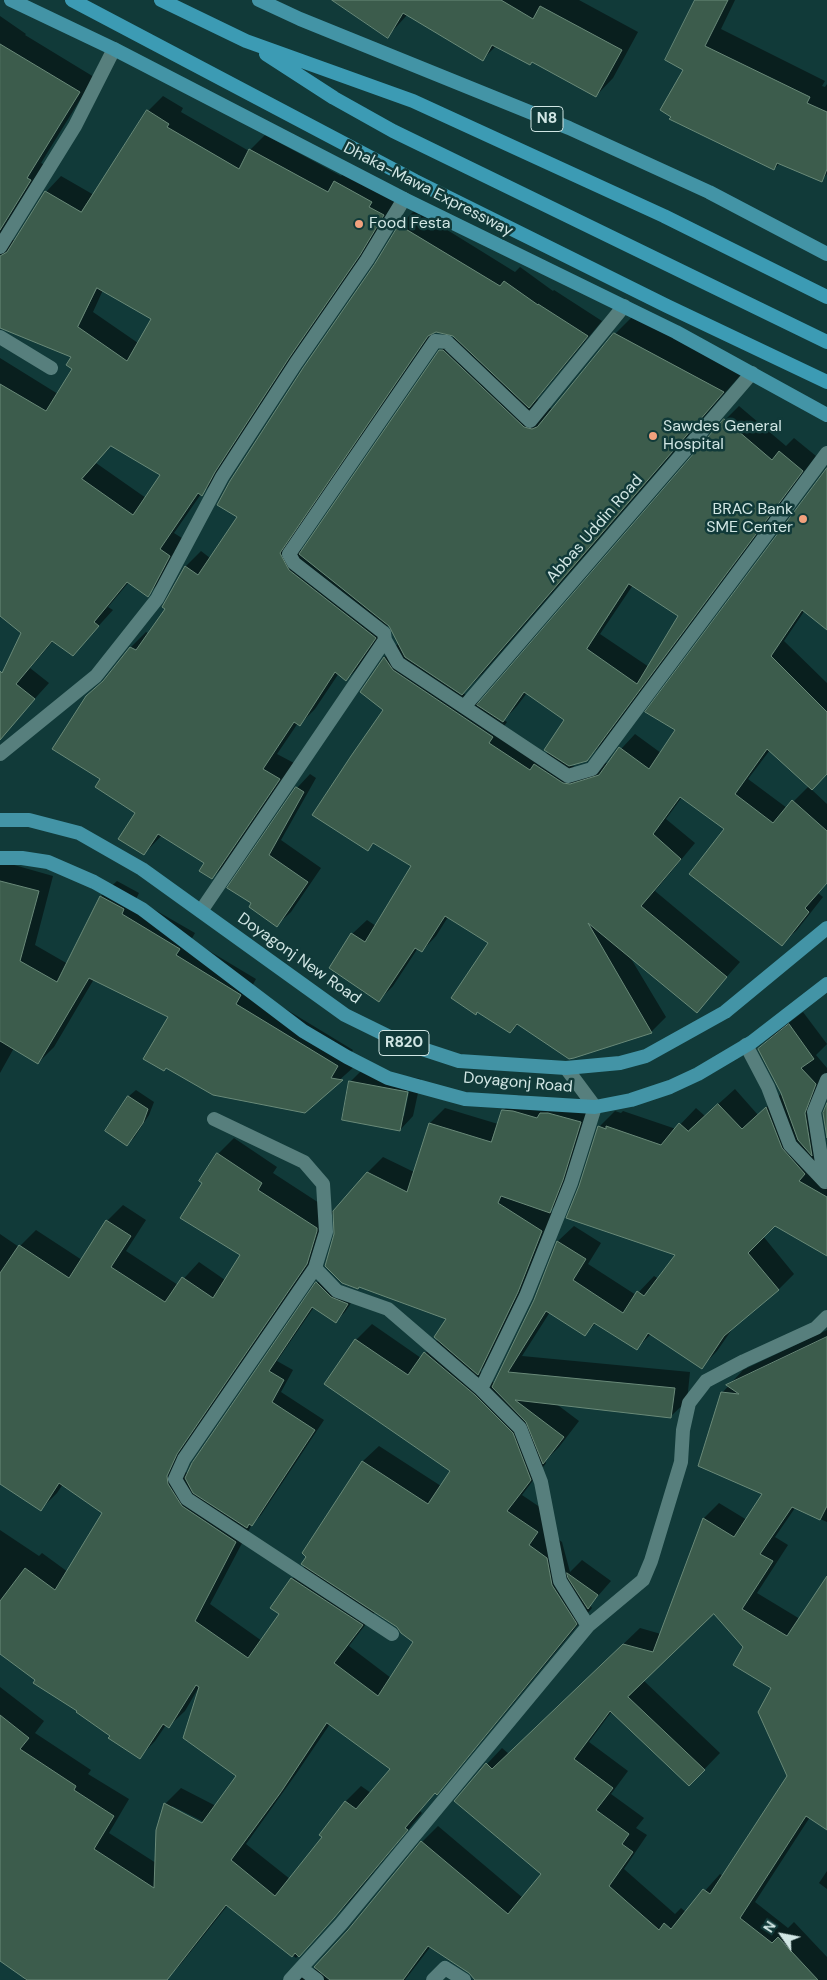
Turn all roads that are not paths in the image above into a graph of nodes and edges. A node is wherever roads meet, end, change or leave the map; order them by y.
1 (11, 0) edge
2 (72, 0) edge
3 (161, 0) edge
4 (259, 0) edge
5 (246, 41) junction
6 (114, 49) junction
7 (404, 199) junction
8 (0, 247) edge
9 (827, 254) edge
10 (827, 297) edge
11 (624, 306) junction
12 (0, 337) edge
13 (827, 342) edge
14 (51, 368) dead end
15 (752, 374) junction
16 (827, 382) edge
17 (827, 415) edge
18 (827, 453) edge
19 (385, 640) junction
20 (464, 708) junction
21 (0, 754) edge
22 (0, 820) edge
23 (0, 858) edge
24 (201, 911) junction
25 (827, 928) edge
26 (827, 984) edge
27 (746, 1045) junction
28 (566, 1068) junction
29 (827, 1080) edge
30 (595, 1107) junction
31 (214, 1119) dead end
32 (826, 1183) edge
33 (315, 1268) junction
34 (827, 1317) edge
35 (481, 1388) junction
36 (588, 1626) junction
37 (392, 1634) dead end
38 (301, 1968) junction
39 (290, 1980) edge
40 (317, 1980) edge
41 (433, 1980) edge
42 (464, 1980) edge

1 - 6 main road, Dhaka-Mawa Expressway
2 - 16 highway
3 - 5 highway
4 - 9 main road, N8
5 - 10 highway
5 - 13 highway
6 - 7 main road, Dhaka-Mawa Expressway
6 - 8 street
7 - 11 main road, Dhaka-Mawa Expressway
7 - 21 street
11 - 15 main road, Dhaka-Mawa Expressway
11 - 19 street
12 - 14 street
15 - 17 main road, Dhaka-Mawa Expressway
15 - 20 street, Abbas Uddin Road
18 - 20 street
19 - 20 street
19 - 24 street
22 - 24 main road, Doyagonj New Road / R820
23 - 30 main road, Doyagonj Road / R820
24 - 28 main road, Doyagonj New Road / R820
25 - 28 main road, Doyagonj New Road / R820
26 - 27 main road, Doyagonj Road / R820
27 - 30 main road, Doyagonj Road / R820
27 - 32 street
28 - 30 street
29 - 32 street
30 - 35 street
31 - 33 street
33 - 35 street
33 - 37 street
34 - 36 street
35 - 36 street
36 - 38 street
38 - 39 street
38 - 40 street
41 - 42 street

